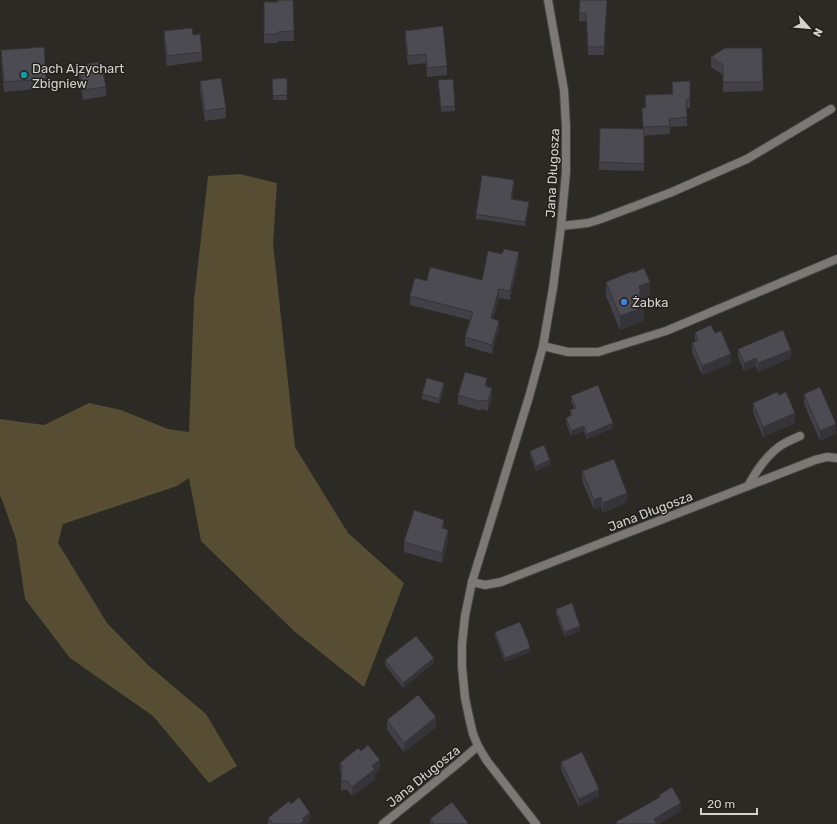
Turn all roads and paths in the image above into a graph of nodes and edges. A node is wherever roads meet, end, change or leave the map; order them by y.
1 (548, 0) edge
2 (831, 109) dead end
3 (561, 226) junction
4 (837, 259) edge
5 (543, 346) junction
6 (800, 436) dead end
7 (837, 458) edge
8 (748, 486) junction
9 (472, 582) junction
10 (478, 746) junction
11 (383, 824) edge
12 (536, 824) edge

1 - 3 street, Jana Długosza
2 - 3 street
3 - 5 street, Jana Długosza
4 - 5 street
5 - 9 street, Jana Długosza
6 - 8 street
7 - 8 street, Jana Długosza
8 - 9 street, Jana Długosza
9 - 10 street, Jana Długosza
10 - 11 street, Jana Długosza
10 - 12 street, Jana Długosza

